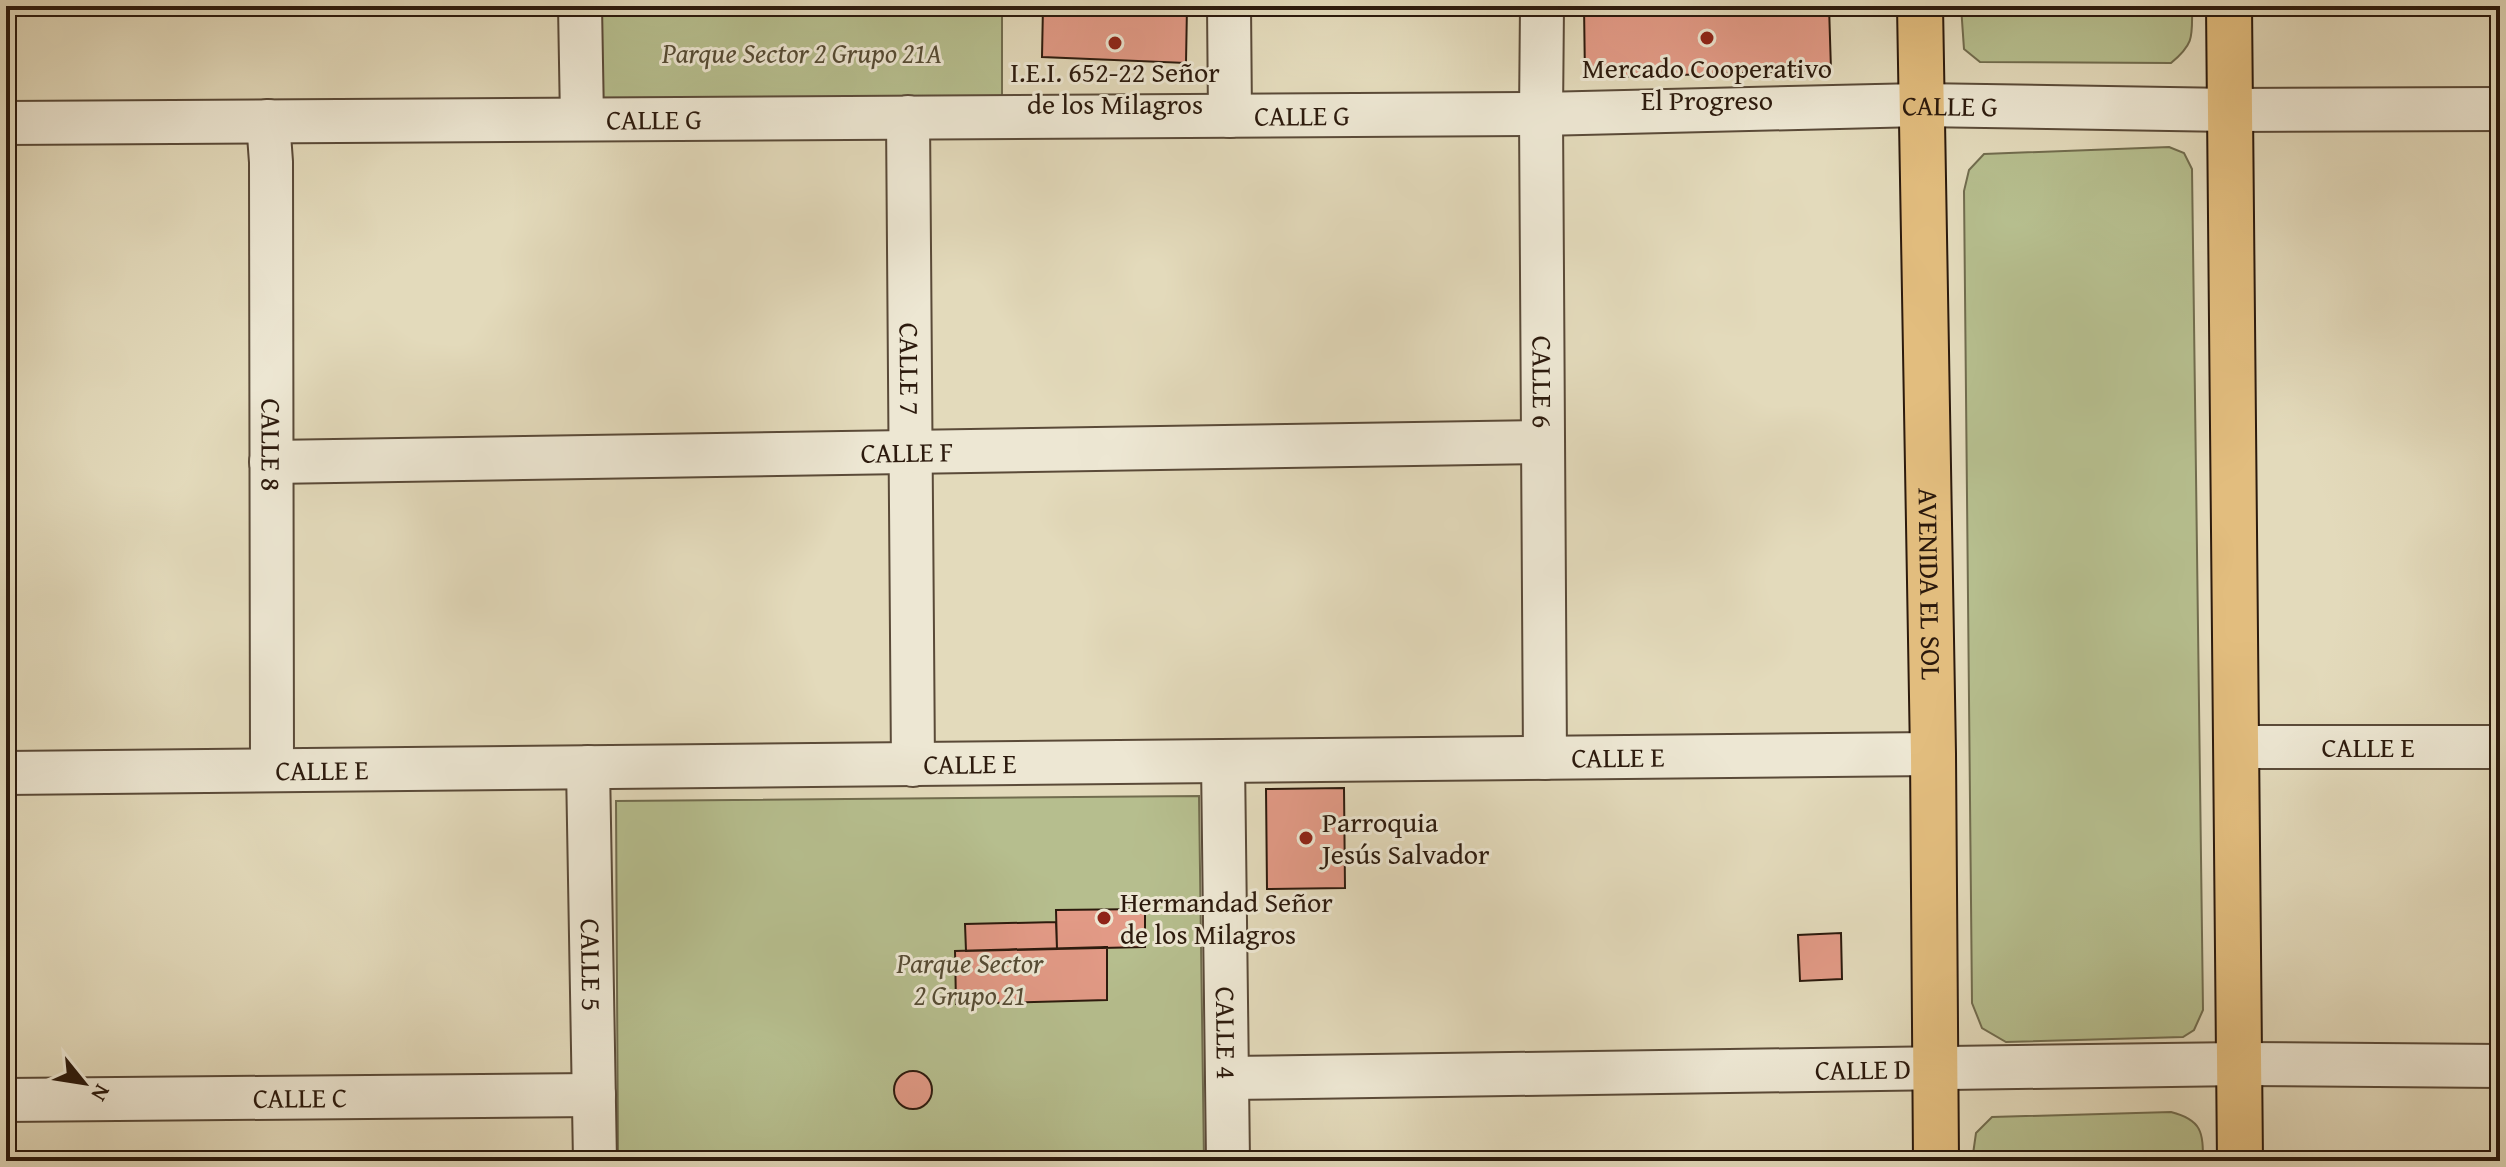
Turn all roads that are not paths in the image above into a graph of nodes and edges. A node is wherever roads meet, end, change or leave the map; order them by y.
1 (580, 6) edge
2 (1229, 6) edge
3 (1542, 6) edge
4 (1920, 6) edge
5 (2229, 6) edge
6 (1920, 105) junction
7 (2500, 109) edge
8 (2230, 110) junction
9 (1541, 114) junction
10 (1230, 116) junction
11 (908, 117) junction
12 (582, 119) junction
13 (268, 121) junction
14 (6, 123) edge
15 (1543, 442) junction
16 (910, 452) junction
17 (271, 462) junction
18 (2236, 747) junction
19 (2500, 747) edge
20 (1933, 754) junction
21 (1545, 758) junction
22 (1223, 761) junction
23 (913, 765) junction
24 (588, 767) junction
25 (272, 770) junction
26 (6, 773) edge
27 (2240, 1064) junction
28 (2500, 1066) edge
29 (1935, 1068) junction
30 (1227, 1078) junction
31 (594, 1095) junction
32 (6, 1100) edge
33 (595, 1161) edge
34 (1228, 1161) edge
35 (1936, 1161) edge
36 (2240, 1161) edge

1 - 12 street
2 - 10 street
3 - 9 street, CALLE 6
4 - 6 main road, AVENIDA EL SOL
5 - 8 main road
6 - 8 street, CALLE G
6 - 9 street, CALLE G
6 - 20 main road, AVENIDA EL SOL
7 - 8 street, CALLE G
8 - 18 main road
9 - 10 street, CALLE G
9 - 15 street, CALLE 6
10 - 11 street, CALLE G
11 - 12 street, CALLE G
11 - 16 street, CALLE 7
12 - 13 street, CALLE G
13 - 14 street, CALLE G
13 - 17 street, CALLE 8
15 - 16 street, CALLE F
15 - 21 street, CALLE 6
16 - 17 street, CALLE F
16 - 23 street, CALLE 7
17 - 25 street, CALLE 8
18 - 19 street, CALLE E
18 - 27 main road
20 - 21 street, CALLE E
20 - 29 main road, AVENIDA EL SOL
21 - 22 street, CALLE E
22 - 23 street, CALLE E
22 - 30 street, CALLE 4
23 - 24 street, CALLE E
24 - 25 street, CALLE E
24 - 31 street, CALLE 5
25 - 26 street, CALLE E
27 - 28 street, CALLE D
27 - 29 street, CALLE D
27 - 36 main road
29 - 30 street, CALLE D
29 - 35 main road, AVENIDA EL SOL
30 - 34 street, CALLE 4
31 - 32 street, CALLE C
31 - 33 street, CALLE 5

